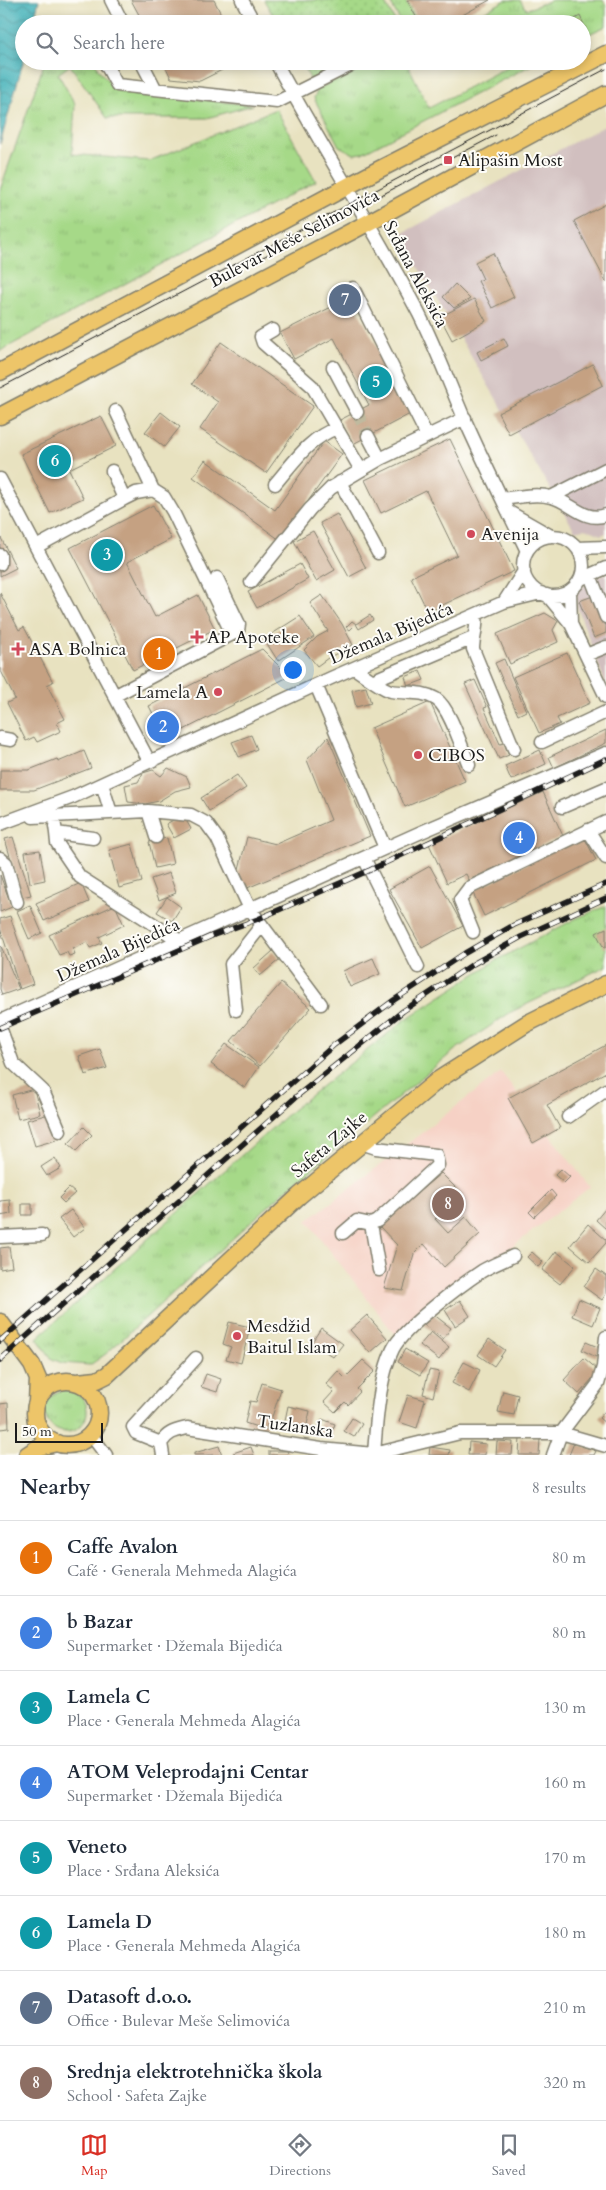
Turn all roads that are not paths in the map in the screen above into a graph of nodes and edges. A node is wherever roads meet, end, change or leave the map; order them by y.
1 (111, 0) edge
2 (242, 0) edge
3 (118, 15) edge
4 (250, 15) edge
5 (606, 54) edge
6 (591, 62) edge
7 (109, 70) edge
8 (146, 70) edge
9 (280, 70) edge
10 (342, 70) edge
11 (575, 70) edge
12 (155, 88) junction
13 (606, 94) edge
14 (293, 95) junction
15 (346, 187) junction
16 (369, 222) junction
17 (353, 288) dead end
18 (273, 330) dead end
19 (333, 367) dead end
20 (0, 372) edge
21 (116, 411) dead end
22 (357, 412) tunnel mouth
23 (0, 416) edge
24 (465, 418) junction
25 (337, 428) junction
26 (368, 436) tunnel mouth
27 (427, 436) junction
28 (380, 459) junction
29 (606, 468) edge
30 (361, 470) junction
31 (112, 472) dead end
32 (0, 479) edge
33 (340, 482) junction
34 (275, 484) dead end
35 (153, 490) junction
36 (551, 497) junction
37 (124, 499) junction
38 (502, 499) junction
39 (509, 512) junction
40 (606, 515) edge
41 (551, 536) junction
42 (36, 547) junction
43 (606, 547) edge
44 (577, 548) junction
45 (527, 551) junction
46 (378, 553) dead end
47 (0, 555) edge
48 (0, 564) edge
49 (606, 568) edge
50 (524, 570) junction
51 (585, 577) junction
52 (217, 578) dead end
53 (251, 582) dead end
54 (570, 590) junction
55 (544, 594) junction
56 (504, 602) junction
57 (476, 615) junction
58 (606, 617) edge
59 (570, 624) junction
60 (232, 634) junction
61 (473, 638) junction
62 (606, 646) edge
63 (586, 655) junction
64 (355, 669) junction
65 (374, 680) junction
66 (316, 685) junction
67 (116, 695) junction
68 (606, 697) edge
69 (606, 712) edge
70 (542, 742) dead end
71 (514, 749) dead end
72 (606, 753) edge
73 (149, 761) junction
74 (469, 765) dead end
75 (102, 784) junction
76 (606, 788) edge
77 (562, 807) dead end
78 (148, 811) junction
79 (111, 813) junction
80 (53, 816) junction
81 (20, 817) junction
82 (606, 822) edge
83 (0, 824) edge
84 (588, 830) junction
85 (56, 833) junction
86 (156, 837) dead end
87 (93, 838) dead end
88 (385, 848) junction
89 (0, 858) edge
90 (364, 858) junction
91 (606, 858) edge
92 (17, 902) dead end
93 (250, 909) junction
94 (262, 925) junction
95 (473, 932) dead end
96 (180, 941) junction
97 (418, 967) dead end
98 (606, 984) edge
99 (321, 1004) dead end
100 (236, 1010) dead end
101 (0, 1021) edge
102 (0, 1027) edge
103 (606, 1090) edge
104 (568, 1117) dead end
105 (60, 1131) dead end
106 (361, 1143) junction
107 (371, 1224) junction
108 (343, 1233) dead end
109 (42, 1235) dead end
110 (0, 1237) edge
111 (513, 1256) dead end
112 (379, 1270) dead end
113 (0, 1322) edge
114 (606, 1337) edge
115 (196, 1358) dead end
116 (32, 1365) junction
117 (107, 1374) junction
118 (72, 1381) junction
119 (37, 1402) junction
120 (99, 1405) junction
121 (37, 1422) junction
122 (561, 1433) junction
123 (91, 1435) junction
124 (57, 1443) junction
125 (606, 1446) edge
126 (162, 1449) edge
127 (28, 1454) edge
128 (374, 1454) edge
129 (106, 1455) edge
130 (553, 1455) edge

1 - 3 street
2 - 4 street
5 - 6 main road, Bulevar Meše Selimovića
7 - 12 street
8 - 12 street
9 - 14 street, Srđana Aleksića
10 - 14 street
11 - 15 main road, Bulevar Meše Selimovića
12 - 14 street
13 - 16 main road, Bulevar Meše Selimovića
14 - 15 street, Srđana Aleksića
15 - 16 street, Srđana Aleksića
15 - 20 main road, Bulevar Meše Selimovića
16 - 23 main road, Bulevar Meše Selimovića
16 - 24 street, Srđana Aleksića
17 - 27 street
18 - 25 street
19 - 22 street
21 - 35 street
24 - 27 street
24 - 38 street, Srđana Aleksića
25 - 30 street
25 - 34 street
26 - 28 street
27 - 28 street
28 - 30 street
29 - 36 street
30 - 33 street
31 - 37 street
32 - 42 street
33 - 46 street
33 - 53 street
35 - 37 street
35 - 60 street
36 - 38 street
36 - 40 street
37 - 42 street
38 - 39 street, Srđana Aleksića
39 - 41 street
39 - 45 street, Srđana Aleksića
41 - 44 street
41 - 45 street
42 - 67 street
43 - 44 street
44 - 51 street
45 - 50 street
47 - 48 street
49 - 51 street
50 - 55 street
50 - 56 street
51 - 54 street
51 - 58 street
52 - 60 street
54 - 55 street
54 - 59 street
55 - 56 street, Džemala Bijedića
55 - 59 street
56 - 57 street, Džemala Bijedića
57 - 61 street
57 - 64 street, Džemala Bijedića
59 - 63 street
60 - 67 street
61 - 65 street
61 - 71 street
62 - 63 street
63 - 68 street
64 - 65 street
64 - 66 street, Džemala Bijedića
65 - 74 street
66 - 73 street, Džemala Bijedića
66 - 88 street
67 - 73 street
69 - 70 street
72 - 88 street, Džemala Bijedića
73 - 75 street, Džemala Bijedića
75 - 79 street
75 - 81 street, Džemala Bijedića
76 - 77 street
78 - 79 street, Džemala Bijedića
78 - 86 street
78 - 93 street, Džemala Bijedića
79 - 80 street, Džemala Bijedića
80 - 81 street, Džemala Bijedića
80 - 85 street
81 - 83 street, Džemala Bijedića
82 - 84 street
84 - 91 street
84 - 95 street
85 - 87 street
85 - 96 street
88 - 90 street, Džemala Bijedića
89 - 92 street
90 - 93 street, Džemala Bijedića
90 - 97 street
93 - 94 street
93 - 96 street, Džemala Bijedića
94 - 99 street
94 - 100 street
96 - 101 street, Džemala Bijedića
98 - 106 main road, Safeta Zajke
102 - 105 street
103 - 104 street
106 - 107 street
106 - 117 main road, Safeta Zajke
107 - 108 street
107 - 112 street
109 - 110 street
111 - 128 street
113 - 116 main road
114 - 122 street
115 - 126 street
116 - 118 main road
116 - 119 main road
117 - 118 main road, Safeta Zajke
117 - 120 main road, Safeta Zajke
118 - 119 main road
118 - 120 main road
119 - 121 main road
120 - 123 main road
121 - 124 main road
121 - 127 main road
122 - 125 street, Tuzlanska
122 - 128 street, Tuzlanska
122 - 130 street
123 - 124 main road
123 - 129 street
124 - 127 main road
126 - 128 street, Tuzlanska

